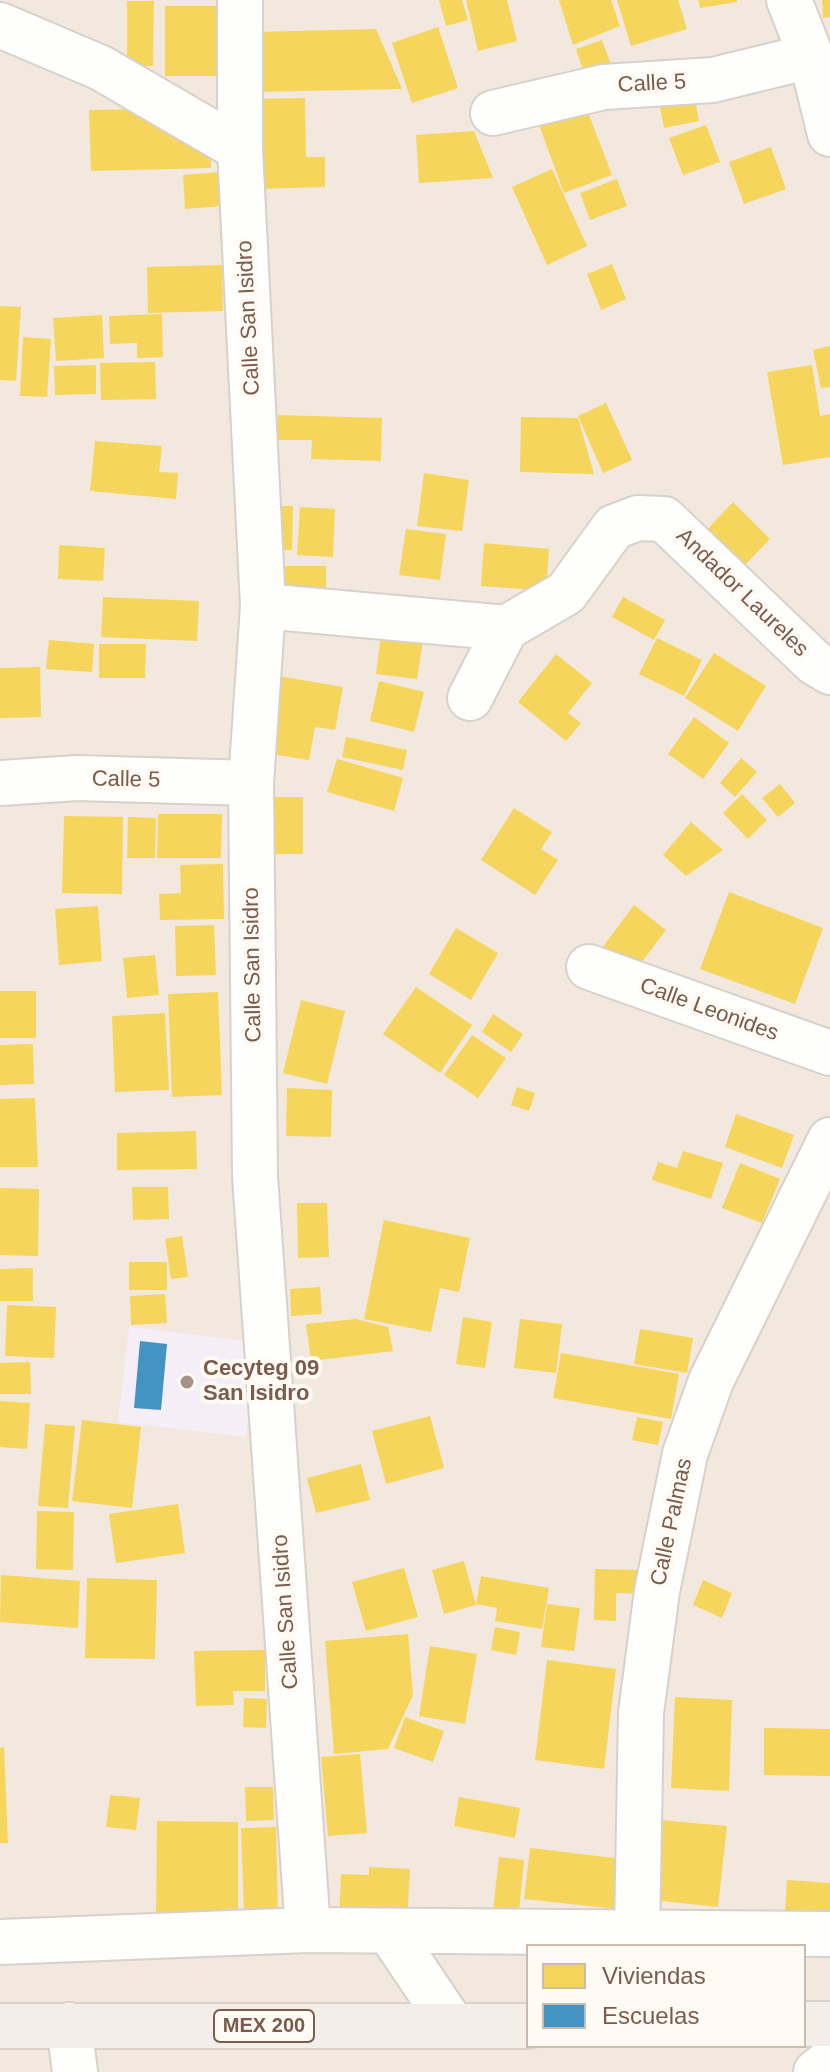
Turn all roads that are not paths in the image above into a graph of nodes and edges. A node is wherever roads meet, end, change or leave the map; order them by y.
1 (240, 0) edge
2 (789, 0) edge
3 (0, 25) edge
4 (811, 56) junction
5 (493, 113) dead end
6 (828, 114) edge
7 (240, 149) junction
8 (263, 606) junction
9 (506, 628) junction
10 (830, 672) edge
11 (470, 698) dead end
12 (0, 783) edge
13 (251, 783) junction
14 (589, 967) dead end
15 (830, 1053) edge
16 (830, 1140) edge
17 (308, 1930) junction
18 (389, 1931) junction
19 (637, 1933) junction
20 (830, 1934) edge
21 (5, 1944) edge
22 (806, 2024) edge
23 (830, 2024) edge
24 (69, 2025) junction
25 (0, 2026) edge
26 (453, 2026) junction
27 (526, 2026) edge
28 (830, 2061) edge
29 (75, 2072) edge
30 (816, 2072) edge

1 - 7 street, Calle San Isidro
2 - 4 street
3 - 7 street
4 - 5 street, Calle 5
4 - 6 street
7 - 8 street, Calle San Isidro
8 - 9 street
8 - 13 street, Calle San Isidro
9 - 10 street, Andador Laureles
9 - 11 street
12 - 13 street, Calle 5
13 - 17 street, Calle San Isidro
14 - 15 street, Calle Leonides
16 - 19 street, Calle Palmas
17 - 18 street
17 - 21 street
18 - 19 street
18 - 26 street
19 - 20 street
22 - 23 main road
24 - 25 main road, MEX 200
24 - 26 main road, MEX 200
24 - 29 street
26 - 27 main road, MEX 200
28 - 30 street

